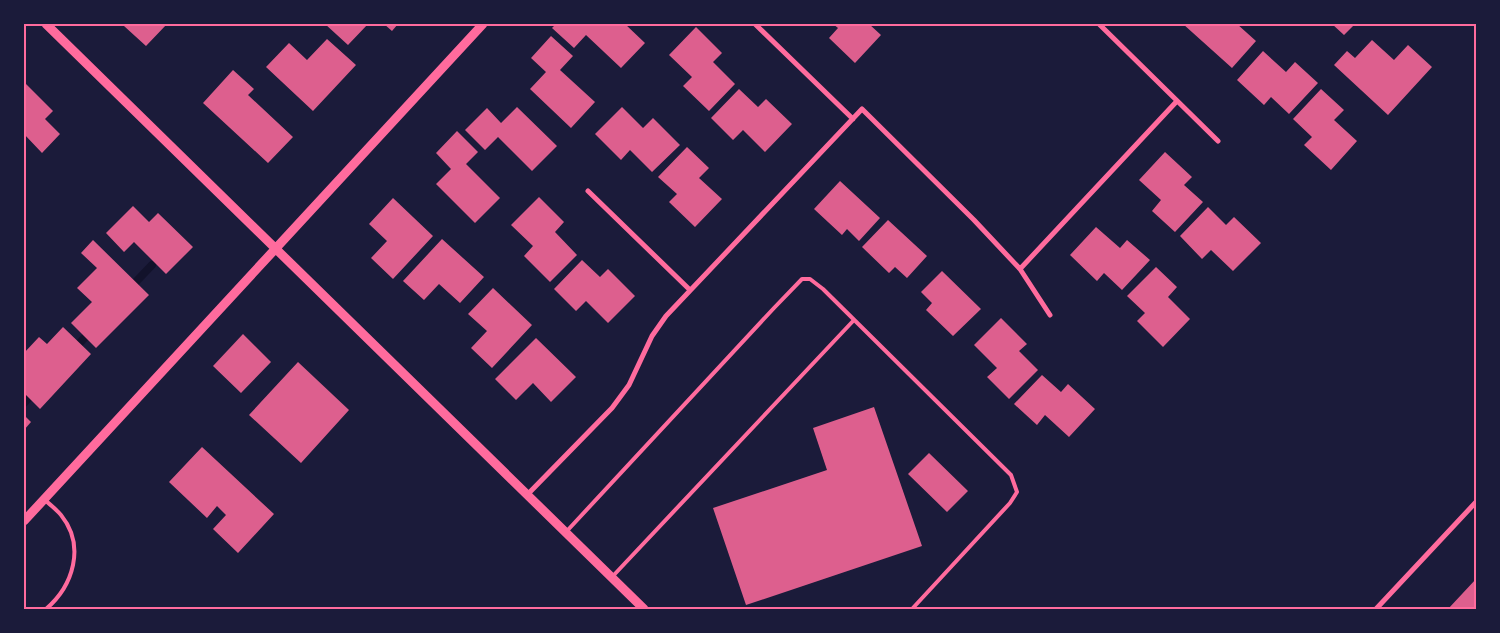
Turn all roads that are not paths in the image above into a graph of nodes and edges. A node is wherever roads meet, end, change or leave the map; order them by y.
1 (46, 24) edge
2 (484, 24) edge
3 (755, 24) edge
4 (1099, 24) edge
5 (1178, 101) junction
6 (853, 118) junction
7 (1218, 141) dead end
8 (588, 191) dead end
9 (275, 249) junction
10 (1020, 269) junction
11 (690, 290) junction
12 (1050, 315) dead end
13 (854, 320) junction
14 (527, 495) junction
15 (44, 499) junction
16 (1476, 502) edge
17 (24, 521) edge
18 (566, 533) junction
19 (612, 578) junction
20 (46, 609) edge
21 (644, 609) edge
22 (912, 609) edge
23 (1376, 609) edge

1 - 9 street
2 - 9 street
3 - 6 street
4 - 5 street
5 - 7 street
5 - 10 street
6 - 10 street
6 - 11 street
8 - 11 street
9 - 14 street
9 - 15 street
10 - 12 street
11 - 14 street
13 - 18 lane
13 - 19 lane
13 - 22 lane
14 - 18 street
15 - 17 street
15 - 20 lane
16 - 23 street
18 - 19 street
19 - 21 street

